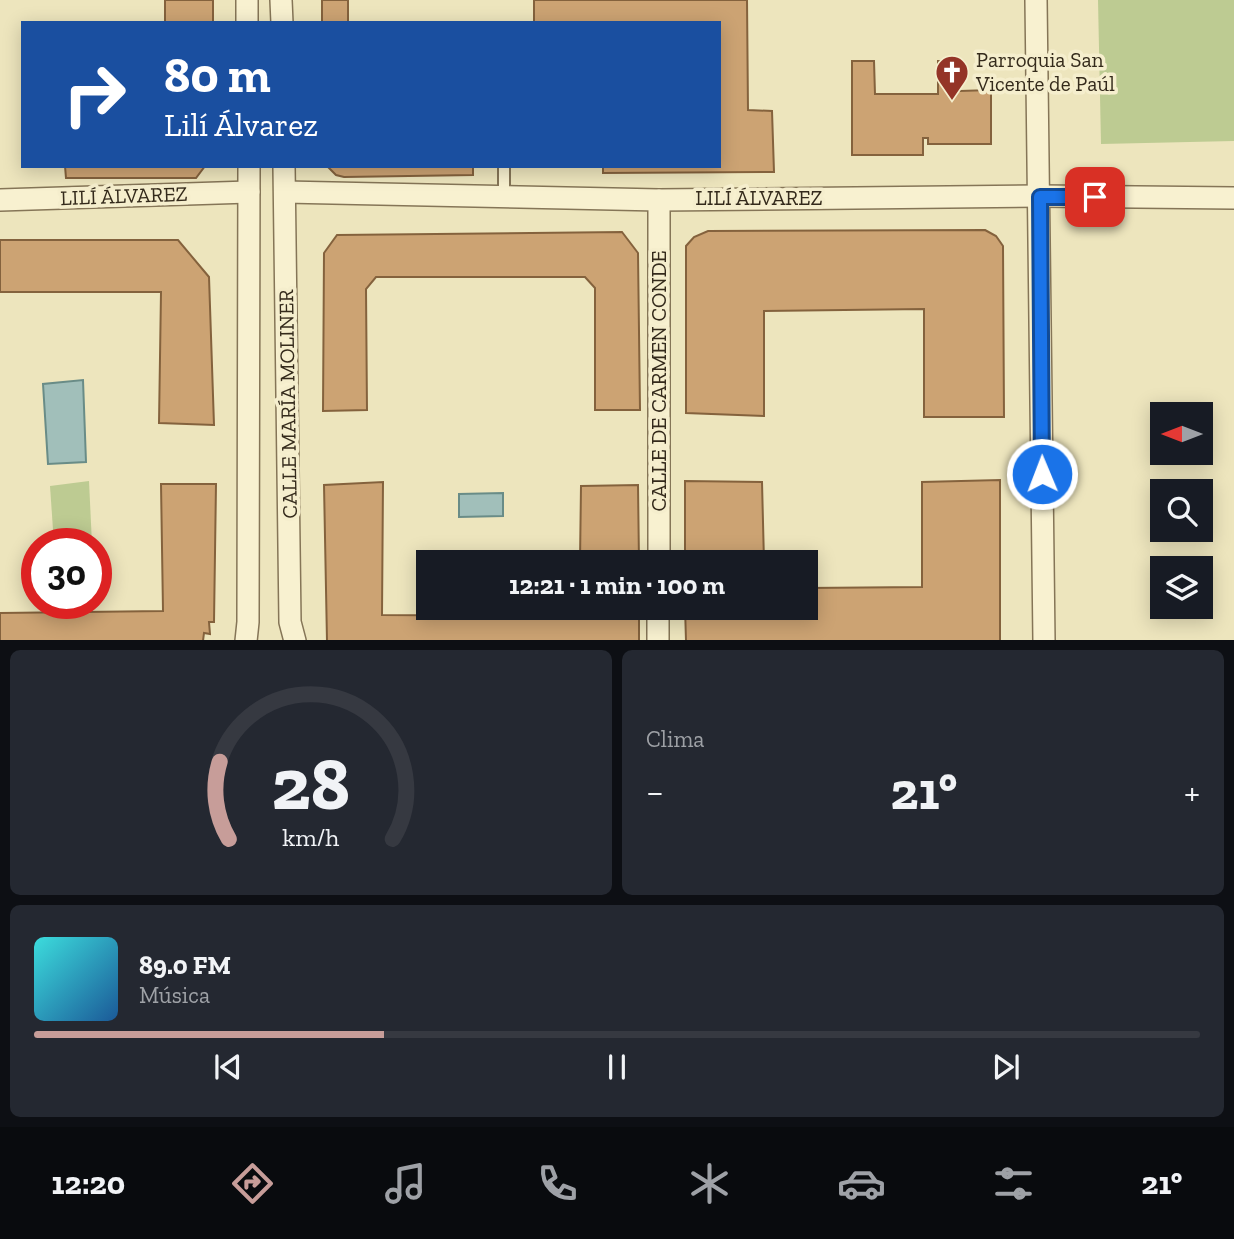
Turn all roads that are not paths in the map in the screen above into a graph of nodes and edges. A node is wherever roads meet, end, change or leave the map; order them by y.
1 (247, 0) edge
2 (281, 0) edge
3 (1037, 0) edge
4 (247, 21) edge
5 (282, 21) edge
6 (248, 168) edge
7 (284, 168) edge
8 (504, 168) edge
9 (249, 192) junction
10 (285, 192) junction
11 (504, 196) junction
12 (1040, 197) junction
13 (1234, 198) edge
14 (0, 200) edge
15 (659, 200) junction
16 (659, 550) edge
17 (658, 620) edge
18 (246, 640) edge
19 (295, 640) edge
20 (658, 640) edge
21 (1044, 640) edge

1 - 4 street
2 - 5 street
3 - 12 street
6 - 9 street, CALLE MARÍA MOLINER
7 - 10 street, CALLE MARÍA MOLINER
8 - 11 lane
9 - 14 street, LILÍ ÁLVAREZ
9 - 18 street, CALLE MARÍA MOLINER
10 - 11 street, LILÍ ÁLVAREZ
10 - 19 street, CALLE MARÍA MOLINER
11 - 15 street, LILÍ ÁLVAREZ
12 - 13 street, LILÍ ÁLVAREZ
12 - 15 street, LILÍ ÁLVAREZ
12 - 21 street
15 - 16 street, CALLE DE CARMEN CONDE
17 - 20 street

